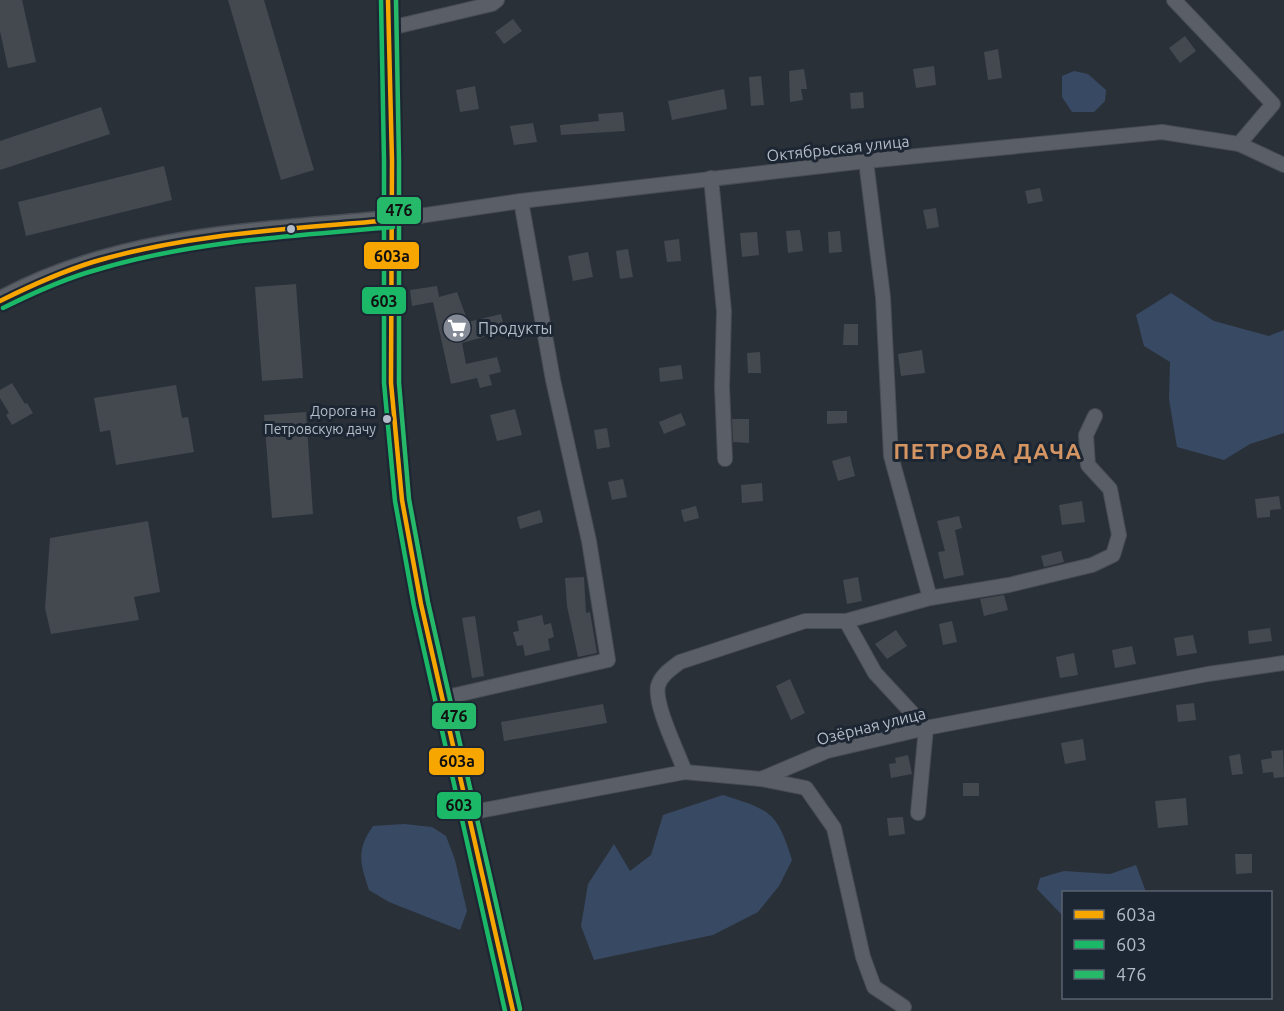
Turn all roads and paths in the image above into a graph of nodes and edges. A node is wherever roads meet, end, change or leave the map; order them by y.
1 (388, 0) edge
2 (497, 0) edge
3 (1174, 0) edge
4 (390, 28) junction
5 (1239, 144) junction
6 (866, 161) junction
7 (1284, 165) edge
8 (711, 178) junction
9 (521, 201) junction
10 (392, 220) junction
11 (0, 301) edge
12 (1095, 416) dead end
13 (725, 459) dead end
14 (930, 598) junction
15 (846, 621) junction
16 (1284, 663) edge
17 (443, 698) junction
18 (926, 728) junction
19 (685, 772) junction
20 (761, 779) junction
21 (468, 813) junction
22 (918, 813) dead end
23 (904, 1007) dead end
24 (513, 1011) edge

1 - 4 street
2 - 4 street
3 - 5 street
4 - 10 street
5 - 6 street, Октябрьская улица
5 - 7 street, Октябрьская улица
6 - 8 street, Октябрьская улица
6 - 14 street
8 - 9 street, Октябрьская улица
8 - 13 street
9 - 10 street, Октябрьская улица
9 - 17 street
10 - 11 main road
10 - 17 main road
12 - 14 street
14 - 15 street
15 - 18 street
15 - 19 street
16 - 18 street, Озёрная улица
17 - 21 main road
18 - 20 street, Озёрная улица
18 - 22 street
19 - 20 street, Озёрная улица
19 - 21 street, Озёрная улица
20 - 23 street
21 - 24 main road

